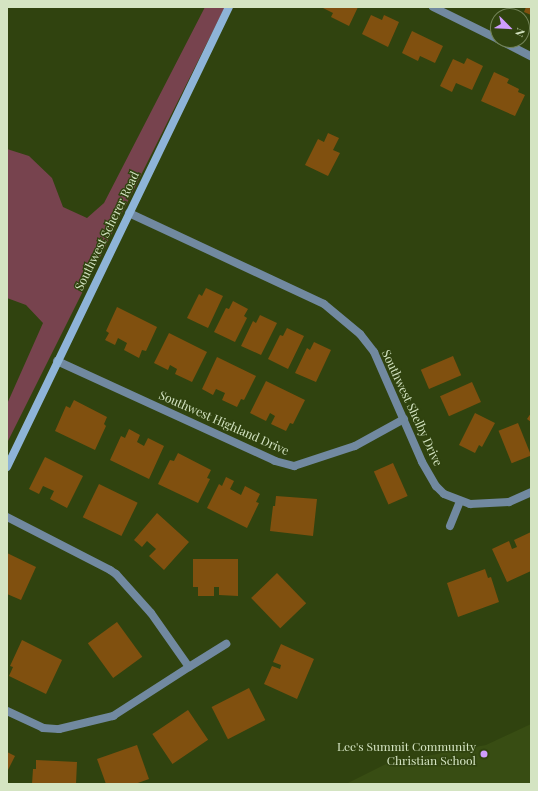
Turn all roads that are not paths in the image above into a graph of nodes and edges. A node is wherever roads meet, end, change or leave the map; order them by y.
1 (229, 7) edge
2 (433, 7) edge
3 (490, 36) edge
4 (514, 48) edge
5 (531, 56) edge
6 (129, 213) junction
7 (57, 361) junction
8 (404, 419) junction
9 (7, 467) edge
10 (531, 492) edge
11 (460, 501) junction
12 (7, 517) edge
13 (450, 526) dead end
14 (226, 644) dead end
15 (189, 667) junction
16 (7, 710) edge

1 - 6 main road, Southwest Scherer Road
2 - 3 street
4 - 5 street
6 - 7 main road, Southwest Scherer Road
6 - 8 street, Southwest Shelby Drive
7 - 8 street, Southwest Highland Drive
7 - 9 main road, Southwest Scherer Road
8 - 11 street, Southwest Shelby Drive
10 - 11 street, Southwest Shelby Drive
11 - 13 street
12 - 15 street
14 - 15 street
15 - 16 street

